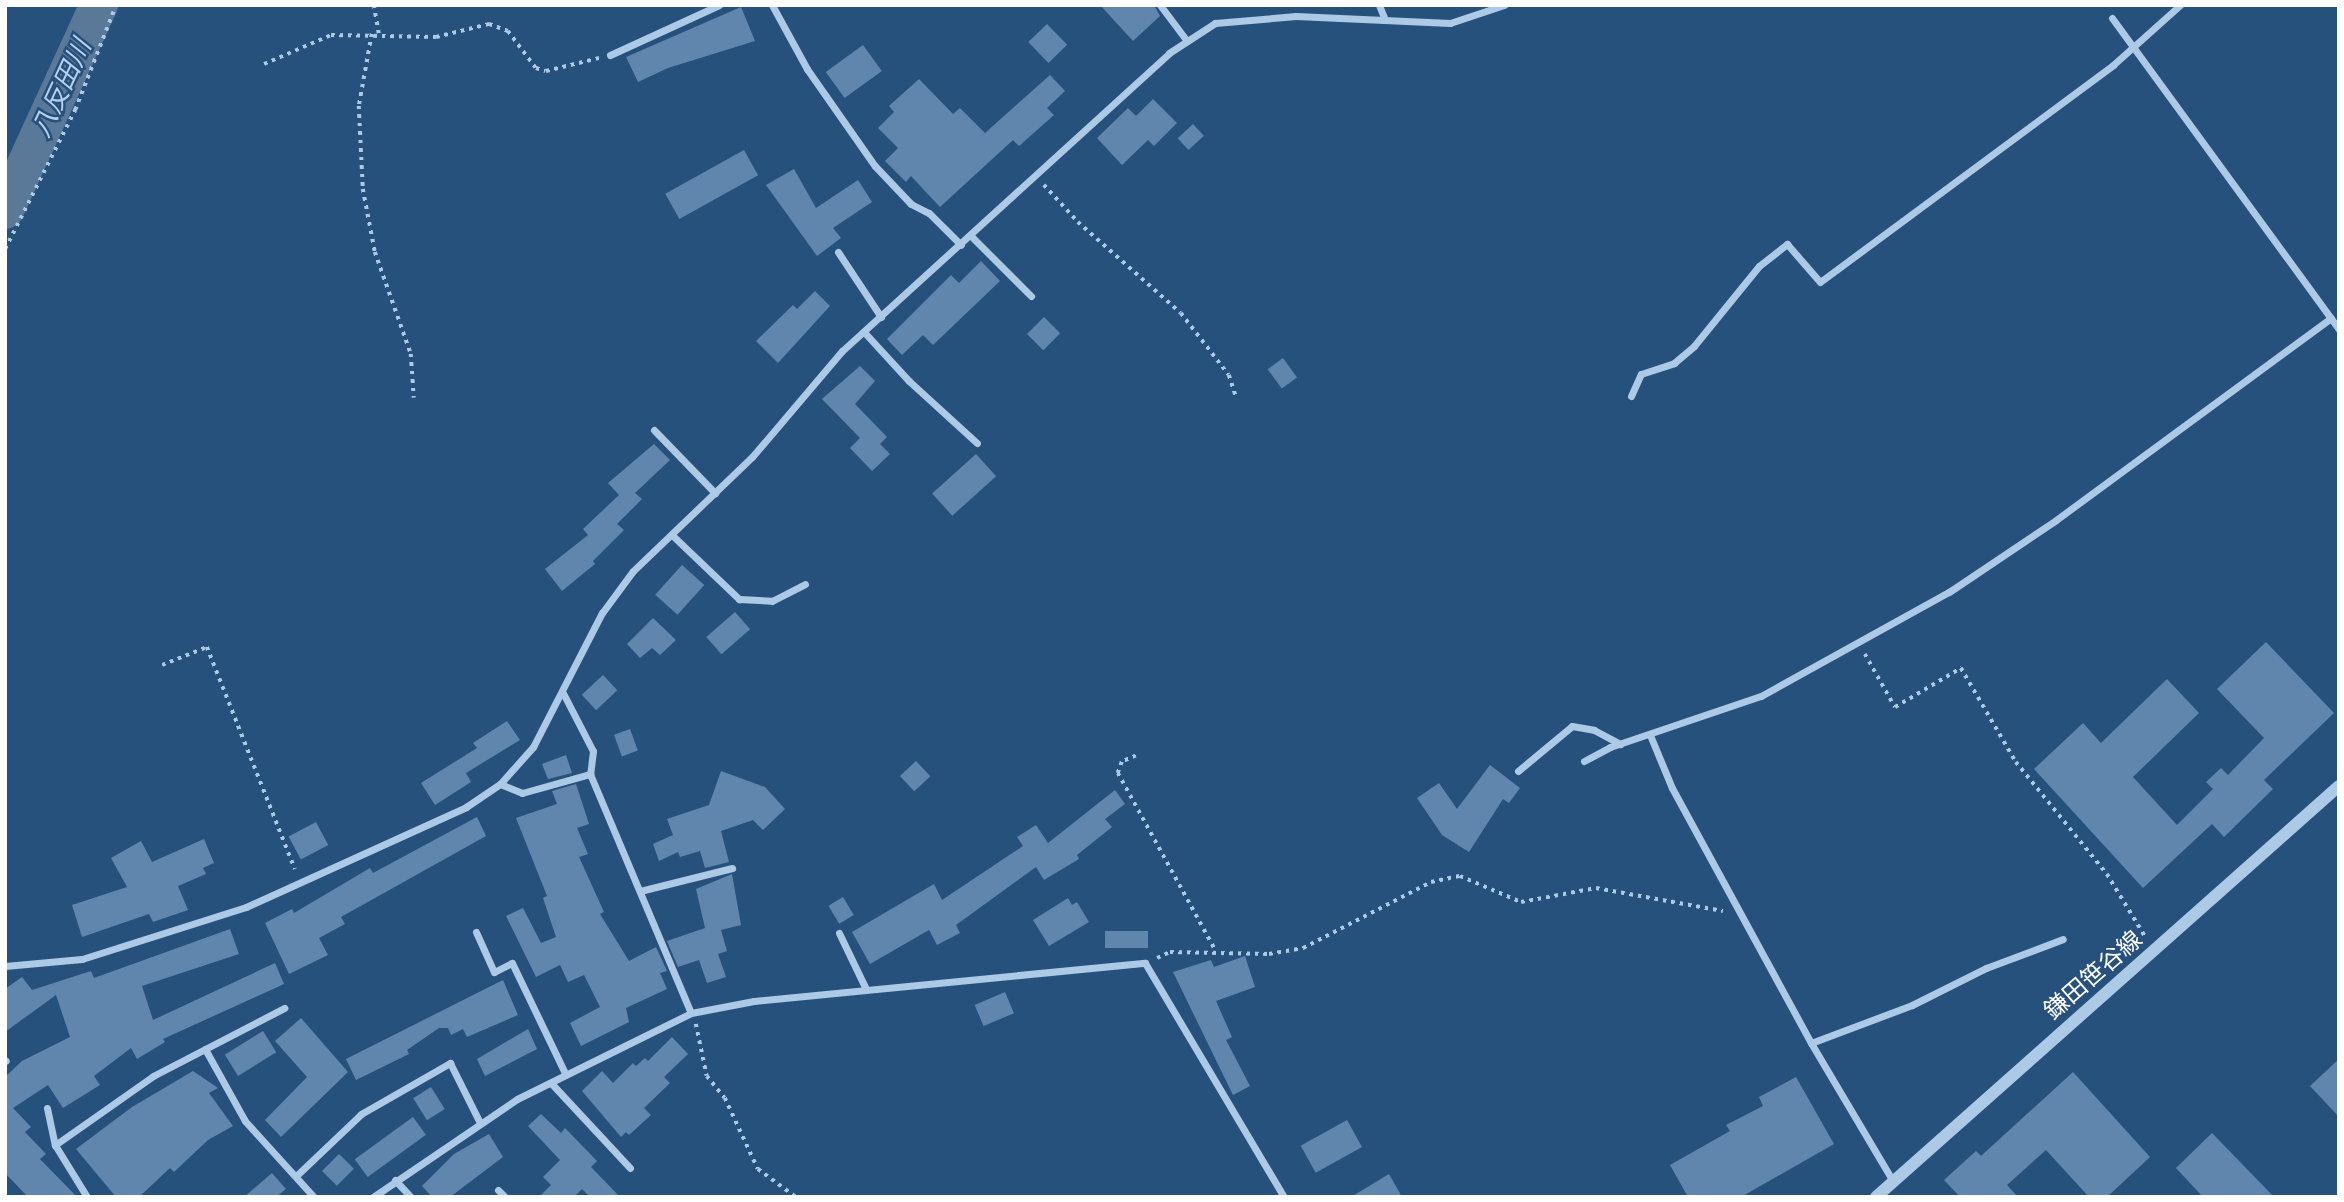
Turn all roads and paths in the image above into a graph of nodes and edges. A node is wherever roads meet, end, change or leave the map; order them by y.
1 (116, 5) edge
2 (374, 5) edge
3 (719, 5) edge
4 (772, 5) edge
5 (1160, 5) edge
6 (1379, 5) edge
7 (2180, 5) edge
8 (1502, 6) edge
9 (2112, 18) dead end
10 (1385, 20) junction
11 (372, 33) junction
12 (379, 34) junction
13 (1186, 41) junction
14 (2133, 49) junction
15 (610, 55) joint
16 (264, 64) dead end
17 (1037, 177) junction
18 (971, 236) junction
19 (961, 245) junction
20 (5, 249) edge
21 (838, 252) dead end
22 (1031, 296) dead end
23 (881, 317) junction
24 (2331, 318) junction
25 (2339, 329) edge
26 (864, 332) junction
27 (1236, 396) dead end
28 (1632, 396) dead end
29 (414, 398) dead end
30 (654, 430) dead end
31 (977, 443) dead end
32 (715, 493) junction
33 (672, 535) junction
34 (805, 584) dead end
35 (1859, 643) junction
36 (162, 665) dead end
37 (563, 693) junction
38 (1650, 735) junction
39 (1620, 744) junction
40 (1136, 756) dead end
41 (1584, 761) dead end
42 (1518, 771) dead end
43 (590, 774) junction
44 (500, 784) junction
45 (2339, 786) edge
46 (732, 868) dead end
47 (300, 883) junction
48 (640, 891) junction
49 (1741, 914) junction
50 (476, 932) dead end
51 (839, 933) dead end
52 (2063, 939) dead end
53 (2154, 949) junction
54 (1216, 951) junction
55 (1145, 963) junction
56 (5, 966) edge
57 (866, 989) junction
58 (284, 1008) dead end
59 (691, 1013) junction
60 (1811, 1043) junction
61 (205, 1049) junction
62 (566, 1075) junction
63 (551, 1083) junction
64 (47, 1108) dead end
65 (480, 1123) junction
66 (55, 1145) junction
67 (631, 1168) dead end
68 (296, 1176) junction
69 (395, 1180) junction
70 (1893, 1181) junction
71 (498, 1190) dead end
72 (87, 1197) edge
73 (314, 1197) edge
74 (373, 1197) edge
75 (411, 1197) edge
76 (505, 1197) edge
77 (796, 1197) edge
78 (1284, 1197) edge
79 (1875, 1197) edge

1 - 20 path
2 - 12 path
3 - 15 street
4 - 19 street
5 - 13 street
6 - 10 street
7 - 14 street
8 - 10 street
9 - 14 street
10 - 13 street
11 - 12 path
11 - 16 path
11 - 29 path
12 - 15 path
13 - 17 street
14 - 24 street
14 - 28 street
17 - 18 street
17 - 27 path
18 - 19 street
18 - 22 street
19 - 23 street
21 - 23 street
23 - 26 street
24 - 25 street
24 - 35 street
26 - 31 street
26 - 32 street
30 - 32 street
32 - 33 street
33 - 34 street
33 - 37 street
35 - 38 street
35 - 53 path
36 - 47 path
37 - 43 street
37 - 44 street
38 - 39 street
38 - 49 street
39 - 41 street
39 - 42 street
40 - 54 path
43 - 44 street
43 - 48 street
44 - 47 street
45 - 53 street, 鎌田笹谷線
46 - 48 street
47 - 56 street
48 - 59 street
49 - 54 path
49 - 60 street
50 - 62 street
51 - 57 street
52 - 60 street
53 - 70 street, 鎌田笹谷線
54 - 55 path
55 - 57 street
55 - 78 street
57 - 59 street
58 - 61 street
59 - 62 street
59 - 77 path
60 - 70 street
61 - 66 street
61 - 68 street
62 - 63 street
63 - 65 street
63 - 67 street
64 - 66 street
65 - 68 street
65 - 69 street
66 - 72 street
68 - 73 street
69 - 74 street
69 - 75 street
70 - 79 street, 鎌田笹谷線
71 - 76 street

